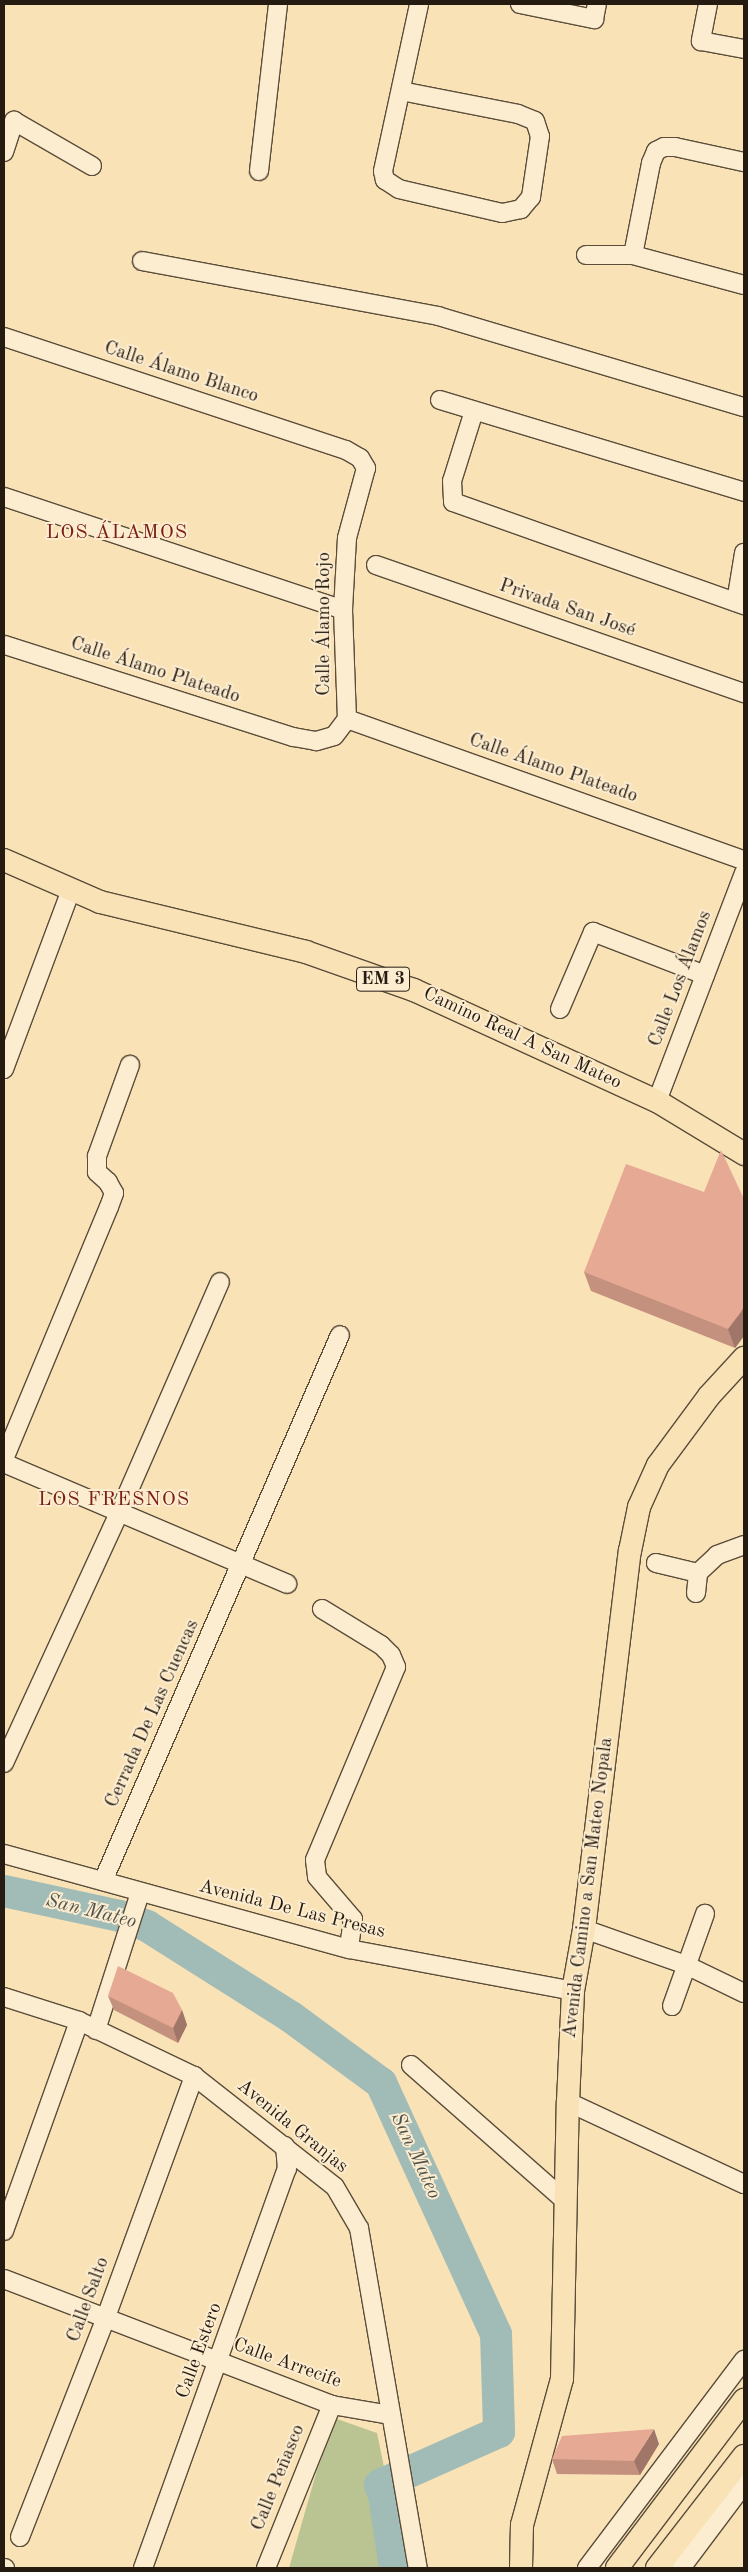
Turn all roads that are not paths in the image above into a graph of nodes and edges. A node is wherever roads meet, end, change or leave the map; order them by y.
1 (278, 4) edge
2 (419, 4) edge
3 (520, 4) edge
4 (597, 4) edge
5 (708, 4) edge
6 (744, 49) edge
7 (401, 91) junction
8 (4, 152) edge
9 (744, 162) edge
10 (92, 166) dead end
11 (259, 171) dead end
12 (633, 255) junction
13 (586, 256) dead end
14 (142, 261) dead end
15 (744, 285) edge
16 (4, 337) edge
17 (440, 400) dead end
18 (744, 407) edge
19 (474, 410) junction
20 (346, 450) joint
21 (744, 492) edge
22 (4, 497) edge
23 (744, 553) edge
24 (376, 565) dead end
25 (740, 604) edge
26 (343, 610) junction
27 (4, 645) edge
28 (744, 693) edge
29 (347, 719) junction
30 (293, 737) joint
31 (4, 860) edge
32 (744, 860) edge
33 (744, 873) edge
34 (70, 890) junction
35 (705, 975) junction
36 (560, 1009) dead end
37 (130, 1065) dead end
38 (4, 1069) edge
39 (657, 1101) junction
40 (743, 1155) edge
41 (220, 1282) dead end
42 (340, 1336) dead end
43 (744, 1358) edge
44 (4, 1459) edge
45 (4, 1463) edge
46 (119, 1513) junction
47 (744, 1544) edge
48 (656, 1563) dead end
49 (241, 1564) junction
50 (698, 1573) junction
51 (287, 1584) dead end
52 (696, 1594) dead end
53 (322, 1609) dead end
54 (4, 1763) edge
55 (4, 1854) edge
56 (103, 1880) junction
57 (138, 1898) junction
58 (705, 1914) dead end
59 (584, 1929) junction
60 (349, 1949) junction
61 (686, 1965) junction
62 (573, 1991) junction
63 (744, 1993) edge
64 (4, 1997) edge
65 (672, 2006) dead end
66 (79, 2021) junction
67 (96, 2030) junction
68 (412, 2065) dead end
69 (194, 2076) junction
70 (568, 2102) junction
71 (285, 2146) junction
72 (744, 2184) edge
73 (565, 2201) junction
74 (4, 2231) edge
75 (4, 2279) edge
76 (106, 2317) junction
77 (744, 2360) edge
78 (220, 2362) junction
79 (744, 2400) edge
80 (332, 2404) junction
81 (390, 2416) junction
82 (744, 2456) edge
83 (744, 2484) edge
84 (20, 2537) dead end
85 (417, 2562) edge
86 (143, 2568) edge
87 (266, 2568) edge
88 (521, 2568) edge
89 (587, 2568) edge
90 (617, 2568) edge
91 (657, 2568) edge
92 (681, 2568) edge

1 - 11 street
2 - 7 street
3 - 4 street
5 - 6 street
7 - 7 street
8 - 10 street
9 - 12 street
12 - 13 street
12 - 15 street
14 - 18 street
16 - 20 street, Calle Álamo Blanco
17 - 19 street
19 - 21 street
19 - 25 street
20 - 26 street, Calle Álamo Rojo
22 - 26 street
23 - 25 street
24 - 28 street, Privada San José
26 - 29 street, Calle Álamo Rojo
27 - 30 street, Calle Álamo Plateado
29 - 30 street, Calle Álamo Rojo
29 - 32 street, Calle Álamo Plateado
31 - 34 main road, Camino Real A San Mateo / EM 3
33 - 35 street, Calle Los Álamos
34 - 38 street
34 - 39 main road, Camino Real A San Mateo / EM 3
35 - 36 street
35 - 39 street, Calle Los Álamos
37 - 44 street
39 - 40 main road, Camino Real A San Mateo / EM 3
41 - 46 street
42 - 49 street, Cerrada De Las Cuencas
43 - 59 main road, Avenida Camino a San Mateo Nopala
45 - 46 street
46 - 49 street
46 - 54 street
47 - 50 street
48 - 50 street
49 - 51 street
49 - 56 street, Cerrada De Las Cuencas
50 - 52 street
53 - 60 street
55 - 56 street, Avenida De Las Presas
56 - 57 street, Avenida De Las Presas
57 - 60 street, Avenida De Las Presas
57 - 67 street
58 - 61 street
59 - 61 street
59 - 62 main road, Avenida Camino a San Mateo Nopala
60 - 62 street, Avenida De Las Presas
61 - 63 street
61 - 65 street
62 - 70 main road, Avenida Camino a San Mateo Nopala
64 - 66 street, Avenida Granjas
66 - 67 street, Avenida Granjas
66 - 74 street
67 - 69 street, Avenida Granjas
68 - 73 street
69 - 71 street, Avenida Granjas
69 - 76 street, Calle Salto
70 - 72 street
70 - 73 main road, Avenida Camino a San Mateo Nopala
71 - 78 street, Calle Estero
71 - 81 street, Avenida Granjas
73 - 88 main road, Avenida Camino a San Mateo Nopala
75 - 76 street, Calle Arrecife
76 - 78 street, Calle Arrecife
76 - 84 street, Calle Salto
77 - 89 street
78 - 80 street, Calle Arrecife
78 - 86 street, Calle Estero
79 - 90 main road
80 - 81 street, Calle Arrecife
80 - 87 street, Calle Peñasco
81 - 85 street, Avenida Granjas
82 - 91 main road
83 - 92 street

